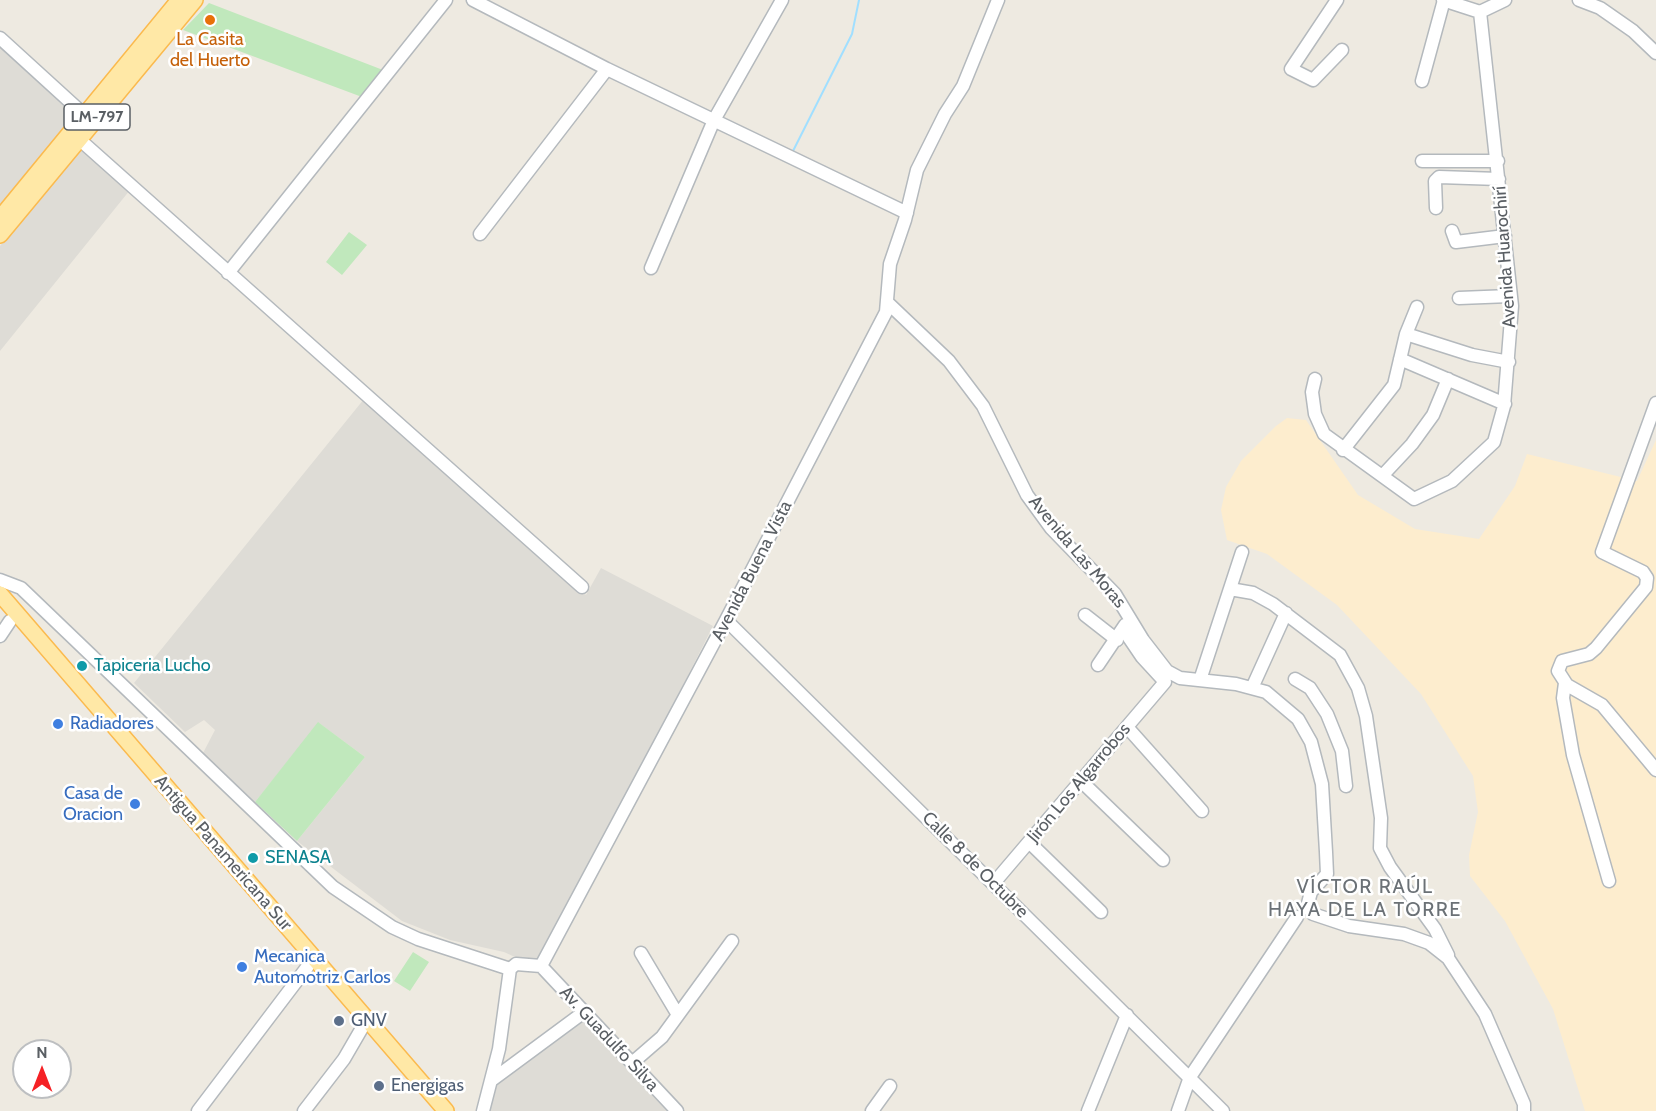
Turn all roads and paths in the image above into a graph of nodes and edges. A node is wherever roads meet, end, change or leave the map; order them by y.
1 (179, 0) edge
2 (195, 0) edge
3 (446, 0) edge
4 (473, 0) edge
5 (782, 0) edge
6 (998, 0) edge
7 (1337, 0) edge
8 (1444, 0) edge
9 (1505, 0) edge
10 (1579, 0) edge
11 (1602, 4) edge
12 (1480, 12) junction
13 (0, 38) edge
14 (1342, 50) dead end
15 (1656, 53) edge
16 (608, 69) junction
17 (1422, 81) dead end
18 (89, 118) junction
19 (714, 120) junction
20 (79, 139) junction
21 (1422, 161) dead end
22 (1498, 161) junction
23 (1499, 178) junction
24 (1436, 208) dead end
25 (907, 213) junction
26 (0, 218) edge
27 (1452, 231) dead end
28 (480, 234) dead end
29 (0, 235) edge
30 (1505, 236) junction
31 (651, 268) dead end
32 (228, 273) junction
33 (1510, 296) junction
34 (1459, 298) dead end
35 (888, 303) junction
36 (1417, 307) dead end
37 (1406, 334) junction
38 (1400, 359) junction
39 (1509, 362) junction
40 (1315, 379) dead end
41 (1448, 379) junction
42 (1656, 403) edge
43 (1504, 404) junction
44 (1343, 450) junction
45 (1383, 475) junction
46 (1242, 552) dead end
47 (0, 580) edge
48 (582, 587) dead end
49 (1230, 589) junction
50 (0, 594) edge
51 (1286, 613) junction
52 (5, 615) edge
53 (1085, 615) dead end
54 (1130, 616) junction
55 (726, 620) junction
56 (1120, 635) junction
57 (0, 636) edge
58 (1098, 665) dead end
59 (1295, 679) dead end
60 (1200, 680) junction
61 (1570, 685) junction
62 (1252, 688) junction
63 (1126, 727) junction
64 (1656, 770) edge
65 (1081, 781) junction
66 (1346, 786) dead end
67 (1202, 811) dead end
68 (195, 828) junction
69 (1029, 842) junction
70 (1163, 860) dead end
71 (1609, 881) dead end
72 (993, 884) junction
73 (1101, 912) dead end
74 (1297, 917) dead end
75 (732, 941) dead end
76 (641, 953) dead end
77 (308, 966) junction
78 (541, 966) junction
79 (1454, 967) junction
80 (510, 969) junction
81 (584, 1012) junction
82 (678, 1016) junction
83 (1127, 1016) junction
84 (362, 1028) junction
85 (632, 1063) junction
86 (1190, 1077) junction
87 (492, 1080) junction
88 (890, 1086) dead end
89 (198, 1111) edge
90 (304, 1111) edge
91 (434, 1111) edge
92 (446, 1111) edge
93 (483, 1111) edge
94 (677, 1111) edge
95 (872, 1111) edge
96 (1088, 1111) edge
97 (1178, 1111) edge
98 (1223, 1111) edge
99 (1524, 1111) edge

1 - 18 main road, LM-797
2 - 18 main road, LM-797
3 - 32 street
4 - 16 street
5 - 19 street
6 - 25 street, Avenida Buena Vista
7 - 14 street
8 - 12 street
8 - 17 street
9 - 12 street
10 - 11 street
11 - 15 street
12 - 22 street, Avenida Huarochirí
13 - 18 street
16 - 19 street
16 - 28 street
18 - 20 main road, LM-797
18 - 26 main road, LM-797
19 - 25 street
19 - 31 street
20 - 29 main road, LM-797
20 - 32 street
21 - 22 street
22 - 23 street, Avenida Huarochirí
23 - 24 street
23 - 30 street, Avenida Huarochirí
25 - 35 street, Avenida Buena Vista
27 - 30 street
30 - 33 street, Avenida Huarochirí
32 - 48 street
33 - 34 street
33 - 39 street, Avenida Huarochirí
35 - 54 street, Avenida Las Moras
35 - 55 street, Avenida Buena Vista
36 - 37 street
37 - 38 street
37 - 39 street
38 - 41 street
38 - 44 street
39 - 43 street, Avenida Huarochirí
40 - 44 street
41 - 43 street
41 - 45 street
42 - 61 street
43 - 45 street, Avenida Huarochirí
44 - 45 street
46 - 49 street
47 - 80 street
49 - 51 street
49 - 60 street
50 - 68 main road, Antigua Panamericana Sur
51 - 62 street
51 - 79 street
52 - 57 street
52 - 68 main road, Antigua Panamericana Sur
53 - 56 street
54 - 56 street
54 - 60 street, Avenida Las Moras
55 - 72 street, Calle 8 de Octubre
55 - 78 street, Avenida Buena Vista
56 - 58 street
56 - 63 street, Jirón Los Algarrobos
59 - 66 street
60 - 62 street, Avenida Las Moras
61 - 64 street
61 - 71 street
62 - 79 street, Avenida Las Moras
63 - 65 street, Jirón Los Algarrobos
63 - 67 street
65 - 69 street, Jirón Los Algarrobos
65 - 70 street
68 - 77 main road, Antigua Panamericana Sur
68 - 92 main road, Antigua Panamericana Sur
69 - 72 street, Jirón Los Algarrobos
69 - 73 street
72 - 83 street, Calle 8 de Octubre
74 - 86 street
75 - 82 street
76 - 82 street
77 - 84 main road, Antigua Panamericana Sur
77 - 89 street
78 - 80 street
78 - 81 street, Av. Guadulfo Silva
79 - 99 street, Avenida Las Moras
80 - 87 street
81 - 85 street, Av. Guadulfo Silva
81 - 87 street
82 - 85 street
83 - 86 street, Calle 8 de Octubre
83 - 96 street
84 - 90 street
84 - 91 main road, Antigua Panamericana Sur
85 - 94 street, Av. Guadulfo Silva
86 - 97 street
86 - 98 street, Calle 8 de Octubre
87 - 93 street
88 - 95 street

